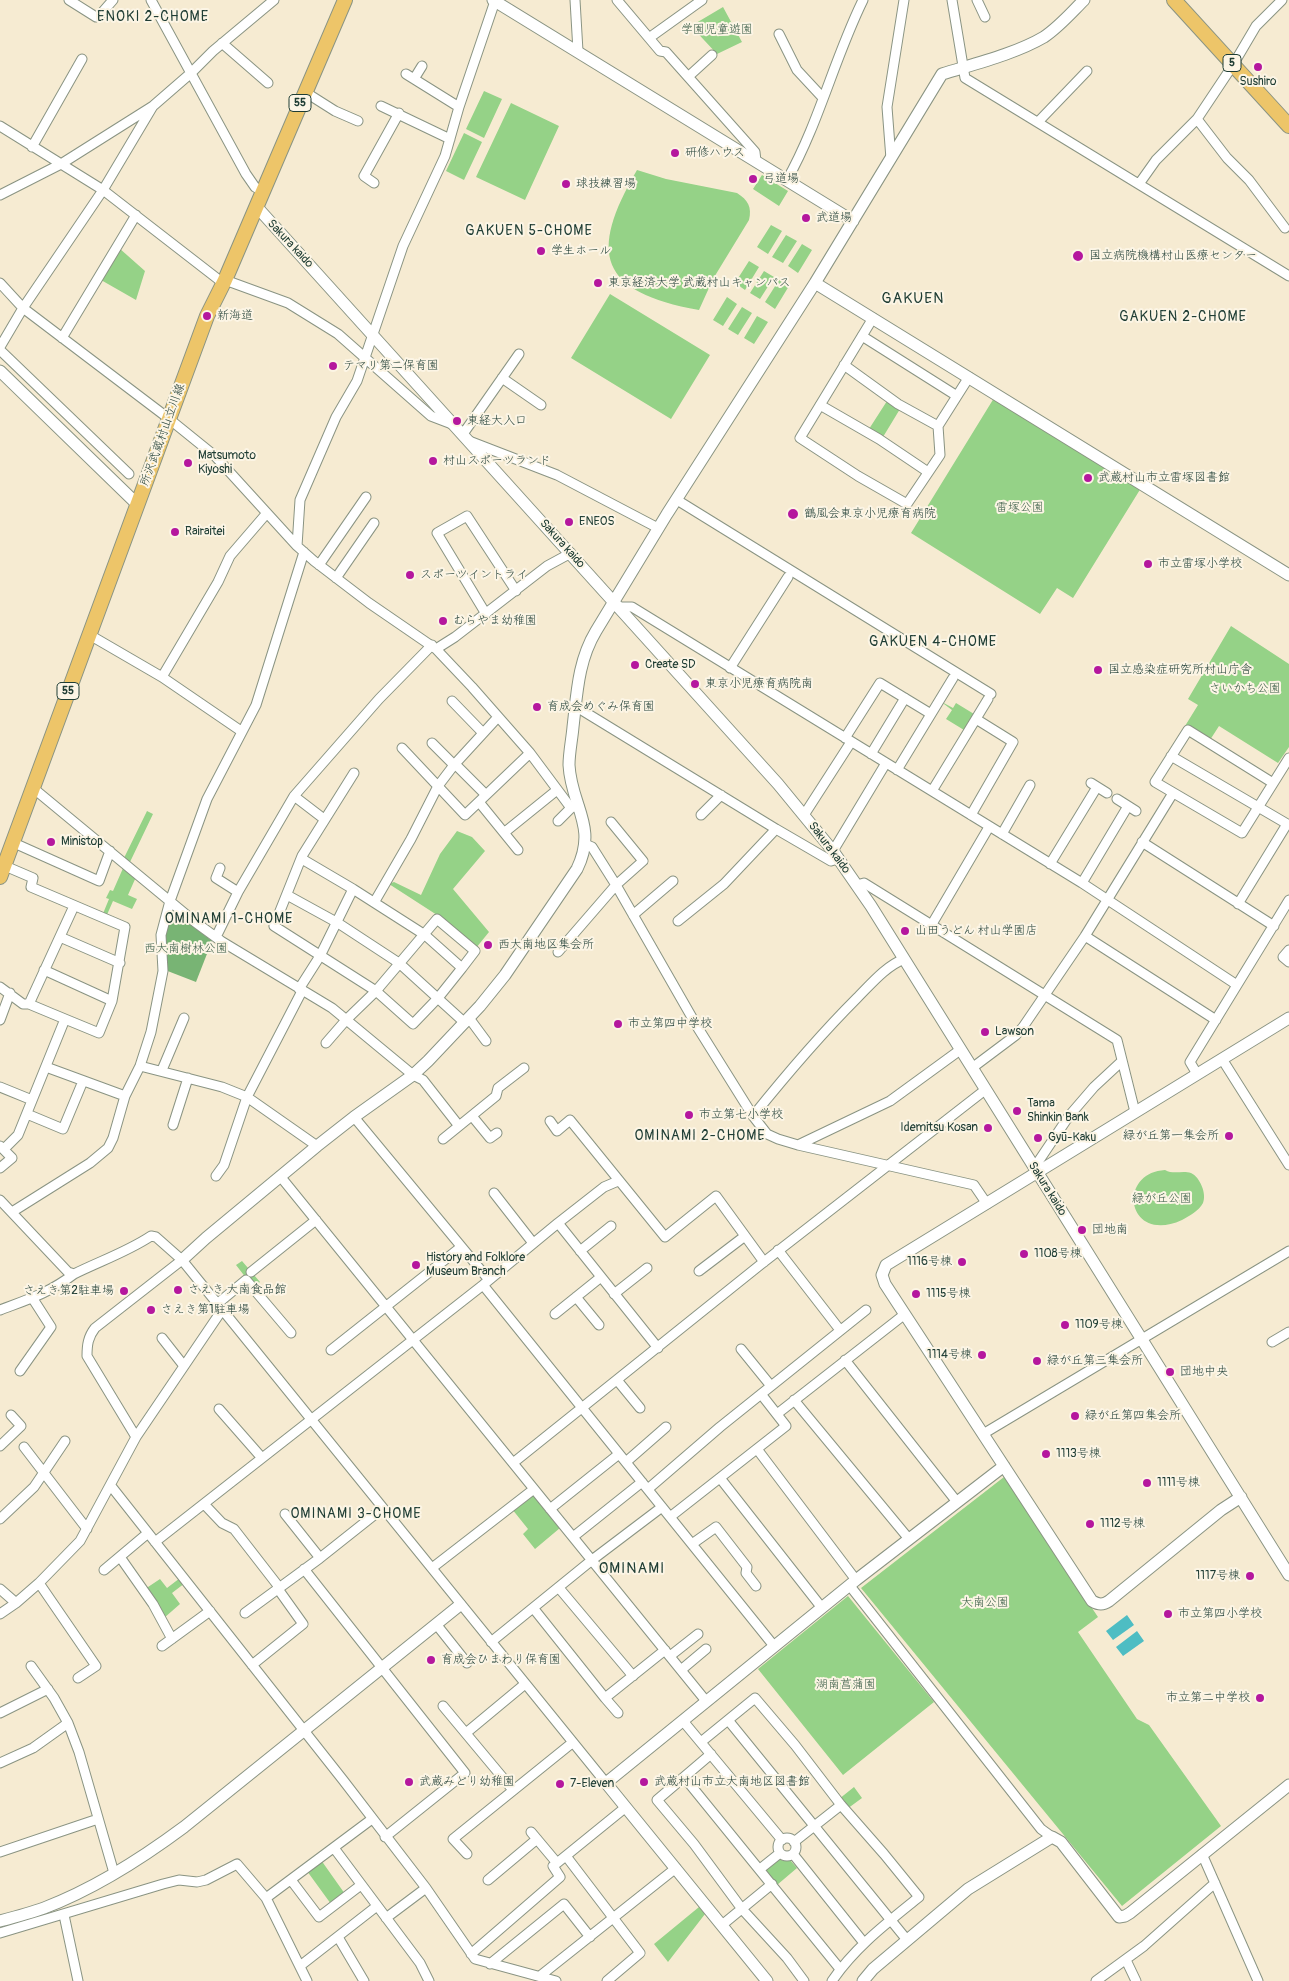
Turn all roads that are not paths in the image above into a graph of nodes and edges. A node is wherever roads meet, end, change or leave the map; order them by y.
1 (69, 0) edge
2 (113, 0) edge
3 (151, 0) edge
4 (274, 0) edge
5 (345, 0) edge
6 (575, 0) edge
7 (617, 0) edge
8 (702, 0) edge
9 (863, 0) edge
10 (904, 0) edge
11 (963, 0) edge
12 (977, 0) edge
13 (1084, 0) edge
14 (1174, 0) edge
15 (1282, 0) edge
16 (494, 1) edge
17 (953, 2) edge
18 (985, 17) dead end
19 (779, 34) dead end
20 (649, 38) junction
21 (222, 43) junction
22 (578, 51) junction
23 (712, 55) dead end
24 (82, 59) dead end
25 (1233, 65) junction
26 (422, 66) dead end
27 (962, 68) junction
28 (1087, 71) dead end
29 (191, 73) junction
30 (689, 76) junction
31 (268, 83) dead end
32 (305, 92) junction
33 (823, 98) junction
34 (153, 106) junction
35 (381, 106) dead end
36 (459, 107) junction
37 (399, 113) junction
38 (1198, 119) junction
39 (358, 121) dead end
40 (1038, 122) junction
41 (0, 126) edge
42 (1289, 126) edge
43 (450, 139) junction
44 (32, 147) junction
45 (891, 159) junction
46 (756, 161) junction
47 (60, 164) junction
48 (787, 180) junction
49 (374, 182) dead end
50 (1140, 184) junction
51 (102, 190) junction
52 (262, 191) junction
53 (0, 195) edge
54 (256, 206) junction
55 (136, 215) junction
56 (853, 221) junction
57 (1285, 228) dead end
58 (1289, 276) edge
59 (224, 281) junction
60 (0, 283) edge
61 (815, 283) junction
62 (23, 308) junction
63 (873, 318) junction
64 (372, 333) junction
65 (862, 336) junction
66 (62, 338) junction
67 (0, 348) edge
68 (519, 354) dead end
69 (363, 357) junction
70 (844, 365) junction
71 (0, 371) edge
72 (969, 377) junction
73 (502, 378) junction
74 (957, 396) junction
75 (541, 404) dead end
76 (820, 406) junction
77 (64, 413) junction
78 (168, 418) junction
79 (54, 424) junction
80 (938, 426) junction
81 (462, 433) junction
82 (928, 472) junction
83 (128, 474) dead end
84 (366, 497) dead end
85 (677, 500) junction
86 (138, 505) junction
87 (267, 513) junction
88 (374, 523) dead end
89 (658, 528) junction
90 (301, 549) junction
91 (571, 553) junction
92 (319, 565) junction
93 (1289, 575) edge
94 (788, 576) dead end
95 (336, 578) junction
96 (516, 591) junction
97 (618, 604) junction
98 (486, 614) junction
99 (88, 634) junction
100 (434, 647) junction
101 (730, 668) junction
102 (162, 677) junction
103 (954, 678) dead end
104 (905, 698) junction
105 (452, 701) dead end
106 (575, 706) junction
107 (931, 714) junction
108 (498, 717) junction
109 (976, 719) junction
110 (241, 731) junction
111 (483, 733) junction
112 (848, 740) junction
113 (432, 743) dead end
114 (402, 748) dead end
115 (530, 753) junction
116 (871, 754) junction
117 (1171, 756) junction
118 (1289, 758) edge
119 (886, 763) junction
120 (455, 765) junction
121 (897, 770) junction
122 (354, 773) dead end
123 (1273, 783) junction
124 (1030, 785) dead end
125 (438, 786) junction
126 (32, 788) junction
127 (557, 790) junction
128 (932, 791) junction
129 (1173, 792) junction
130 (1107, 793) dead end
131 (721, 795) junction
132 (294, 796) junction
133 (482, 799) junction
134 (1117, 799) dead end
135 (575, 807) junction
136 (1258, 807) junction
137 (701, 815) dead end
138 (804, 815) junction
139 (971, 815) junction
140 (324, 819) junction
141 (558, 821) dead end
142 (611, 822) dead end
143 (1288, 824) edge
144 (989, 827) junction
145 (776, 829) junction
146 (505, 832) junction
147 (1002, 834) junction
148 (1142, 842) junction
149 (14, 843) junction
150 (585, 844) junction
151 (518, 850) dead end
152 (110, 851) junction
153 (835, 855) junction
154 (302, 859) junction
155 (1050, 864) junction
156 (220, 868) dead end
157 (2, 871) edge
158 (673, 881) dead end
159 (1082, 883) junction
160 (616, 885) junction
161 (856, 885) junction
162 (353, 889) junction
163 (238, 892) junction
164 (286, 895) junction
165 (1107, 900) junction
166 (1289, 900) edge
167 (170, 901) junction
168 (374, 902) junction
169 (1238, 904) junction
170 (74, 906) junction
171 (1286, 914) edge
172 (633, 915) junction
173 (678, 920) dead end
174 (338, 923) junction
175 (932, 924) junction
176 (1274, 926) junction
177 (425, 935) junction
178 (1085, 936) junction
179 (60, 938) junction
180 (216, 938) junction
181 (1289, 950) edge
182 (558, 952) dead end
183 (320, 956) junction
184 (904, 958) junction
185 (1289, 962) edge
186 (120, 963) junction
187 (399, 963) junction
188 (462, 968) junction
189 (44, 970) junction
190 (1237, 985) junction
191 (0, 987) edge
192 (301, 990) junction
193 (376, 990) junction
194 (10, 993) junction
195 (1046, 994) junction
196 (438, 998) junction
197 (112, 1001) junction
198 (29, 1004) junction
199 (184, 1018) dead end
200 (1289, 1018) edge
201 (65, 1019) junction
202 (0, 1020) edge
203 (346, 1020) junction
204 (1216, 1020) junction
205 (467, 1021) junction
206 (486, 1040) dead end
207 (326, 1043) dead end
208 (960, 1050) junction
209 (1222, 1059) junction
210 (1122, 1061) junction
211 (140, 1066) junction
212 (46, 1067) junction
213 (524, 1068) dead end
214 (972, 1068) junction
215 (162, 1070) junction
216 (1197, 1074) junction
217 (413, 1075) junction
218 (188, 1078) junction
219 (83, 1081) junction
220 (0, 1087) edge
221 (985, 1090) junction
222 (125, 1096) junction
223 (247, 1098) junction
224 (32, 1100) junction
225 (1135, 1112) junction
226 (27, 1114) junction
227 (472, 1116) junction
228 (753, 1116) junction
229 (354, 1117) junction
230 (550, 1121) dead end
231 (173, 1125) dead end
232 (460, 1126) junction
233 (497, 1133) dead end
234 (443, 1139) dead end
235 (798, 1145) junction
236 (317, 1146) junction
237 (2, 1147) edge
238 (1289, 1164) edge
239 (888, 1166) junction
240 (0, 1168) edge
241 (1036, 1171) junction
242 (216, 1176) dead end
243 (280, 1176) junction
244 (618, 1181) junction
245 (494, 1193) dead end
246 (0, 1200) edge
247 (987, 1204) junction
248 (12, 1212) junction
249 (316, 1220) junction
250 (558, 1223) junction
251 (611, 1226) dead end
252 (745, 1236) junction
253 (533, 1243) junction
254 (462, 1247) junction
255 (778, 1250) junction
256 (580, 1251) junction
257 (1289, 1252) edge
258 (182, 1260) junction
259 (764, 1262) junction
260 (647, 1268) dead end
261 (699, 1271) dead end
262 (251, 1272) dead end
263 (74, 1274) junction
264 (601, 1277) junction
265 (486, 1282) junction
266 (614, 1294) junction
267 (576, 1297) junction
268 (33, 1299) junction
269 (386, 1306) junction
270 (220, 1307) junction
271 (0, 1310) edge
272 (866, 1310) dead end
273 (555, 1314) dead end
274 (904, 1314) junction
275 (599, 1325) dead end
276 (840, 1330) junction
277 (1289, 1332) edge
278 (291, 1333) dead end
279 (162, 1338) dead end
280 (1142, 1338) junction
281 (412, 1339) junction
282 (1272, 1342) dead end
283 (658, 1348) junction
284 (741, 1349) dead end
285 (331, 1350) dead end
286 (845, 1360) junction
287 (184, 1366) junction
288 (20, 1371) dead end
289 (617, 1380) junction
290 (771, 1386) junction
291 (761, 1394) junction
292 (794, 1400) junction
293 (582, 1408) junction
294 (640, 1408) dead end
295 (220, 1409) dead end
296 (777, 1414) junction
297 (11, 1415) dead end
298 (311, 1420) junction
299 (666, 1427) dead end
300 (982, 1434) junction
301 (136, 1437) junction
302 (65, 1441) dead end
303 (0, 1446) edge
304 (24, 1447) dead end
305 (756, 1449) junction
306 (619, 1454) junction
307 (262, 1458) junction
308 (626, 1462) junction
309 (513, 1463) junction
310 (1004, 1466) junction
311 (44, 1473) junction
312 (720, 1478) junction
313 (111, 1486) junction
314 (645, 1486) junction
315 (534, 1489) junction
316 (1241, 1497) junction
317 (957, 1502) junction
318 (204, 1504) junction
319 (662, 1507) junction
320 (382, 1508) junction
321 (550, 1509) junction
322 (285, 1514) dead end
323 (670, 1517) junction
324 (0, 1519) edge
325 (87, 1529) junction
326 (148, 1533) junction
327 (573, 1537) junction
328 (909, 1540) junction
329 (155, 1542) junction
330 (692, 1544) junction
331 (120, 1557) junction
332 (320, 1558) junction
333 (592, 1560) junction
334 (432, 1568) junction
335 (304, 1569) junction
336 (104, 1570) dead end
337 (1289, 1575) edge
338 (39, 1583) junction
339 (853, 1583) junction
340 (756, 1586) dead end
341 (278, 1588) junction
342 (558, 1588) junction
343 (0, 1589) edge
344 (16, 1603) junction
345 (460, 1605) junction
346 (822, 1608) junction
347 (534, 1609) junction
348 (210, 1612) junction
349 (244, 1613) dead end
350 (0, 1614) edge
351 (436, 1624) junction
352 (698, 1634) dead end
353 (172, 1640) junction
354 (491, 1642) junction
355 (162, 1646) dead end
356 (774, 1646) junction
357 (706, 1649) dead end
358 (667, 1653) junction
359 (467, 1663) dead end
360 (252, 1664) junction
361 (31, 1666) dead end
362 (381, 1668) junction
363 (681, 1670) junction
364 (633, 1676) junction
365 (78, 1678) dead end
366 (525, 1684) junction
367 (48, 1689) junction
368 (605, 1698) junction
369 (706, 1701) junction
370 (443, 1706) dead end
371 (0, 1713) edge
372 (618, 1713) dead end
373 (683, 1720) junction
374 (728, 1720) junction
375 (68, 1723) junction
376 (304, 1730) junction
377 (466, 1733) junction
378 (701, 1742) junction
379 (572, 1743) junction
380 (711, 1754) junction
381 (0, 1763) edge
382 (684, 1777) junction
383 (606, 1783) junction
384 (1289, 1785) edge
385 (513, 1790) junction
386 (841, 1805) junction
387 (626, 1807) junction
388 (98, 1819) junction
389 (372, 1819) junction
390 (815, 1826) junction
391 (385, 1837) junction
392 (1052, 1837) junction
393 (782, 1840) junction
394 (794, 1842) junction
395 (334, 1848) junction
396 (0, 1852) edge
397 (780, 1853) junction
398 (467, 1854) dead end
399 (793, 1854) junction
400 (1202, 1854) junction
401 (566, 1856) junction
402 (557, 1863) junction
403 (676, 1868) junction
404 (760, 1869) junction
405 (114, 1873) junction
406 (291, 1880) junction
407 (488, 1880) dead end
408 (772, 1884) junction
409 (1215, 1884) junction
410 (361, 1885) junction
411 (426, 1888) junction
412 (266, 1898) junction
413 (377, 1906) junction
414 (742, 1909) junction
415 (64, 1915) junction
416 (386, 1918) junction
417 (613, 1918) junction
418 (890, 1920) junction
419 (0, 1921) edge
420 (722, 1925) junction
421 (0, 1933) edge
422 (338, 1937) junction
423 (590, 1937) junction
424 (907, 1940) junction
425 (864, 1943) junction
426 (471, 1954) junction
427 (1126, 1960) junction
428 (490, 1964) junction
429 (300, 1966) junction
430 (840, 1969) junction
431 (540, 1976) junction
432 (865, 1980) edge
433 (78, 1981) edge
434 (307, 1981) edge
435 (364, 1981) edge
436 (429, 1981) edge
437 (556, 1981) edge
438 (607, 1981) edge
439 (767, 1981) edge
440 (804, 1981) edge
441 (832, 1981) edge
442 (1096, 1981) edge
443 (1136, 1981) edge
444 (1258, 1981) edge

1 - 2 street
3 - 29 street
4 - 21 street
5 - 32 main road, 所沢武蔵村山立川線 / 55
6 - 22 street
7 - 20 street
8 - 20 street
9 - 33 street
10 - 45 street
11 - 17 street
12 - 18 street
13 - 27 street
14 - 25 main road, 5
15 - 25 street
16 - 22 street
16 - 36 street
17 - 27 street
19 - 33 street
20 - 30 street
21 - 29 street
21 - 31 street
22 - 46 street
23 - 30 street
24 - 44 street
25 - 38 street
25 - 42 main road, 5
26 - 36 street
27 - 40 street
27 - 45 street
28 - 40 street
29 - 34 street
29 - 52 street
30 - 46 street
32 - 39 street
32 - 52 main road, 所沢武蔵村山立川線 / 55
33 - 48 street
34 - 47 street
34 - 51 street
35 - 37 street
36 - 43 street
37 - 43 street
37 - 49 street
38 - 50 street
38 - 57 street
40 - 50 street
41 - 44 street
43 - 64 street
44 - 47 street
45 - 56 street
46 - 48 street
47 - 51 street
47 - 53 street
48 - 56 street
50 - 58 street
51 - 55 street
51 - 62 street
52 - 54 main road, 所沢武蔵村山立川線 / 55
54 - 59 main road, 所沢武蔵村山立川線 / 55
54 - 64 street, Sakura kaido
55 - 59 street
55 - 66 street
56 - 61 street
59 - 69 street
59 - 78 main road, 所沢武蔵村山立川線 / 55
60 - 62 street
61 - 63 street
61 - 85 street
62 - 66 street
62 - 67 street
63 - 65 street
63 - 72 street
64 - 69 street
64 - 81 street, Sakura kaido
65 - 70 street
65 - 74 street
66 - 78 street
67 - 77 street
68 - 73 street
69 - 81 street
69 - 90 street
70 - 76 street
70 - 80 street
71 - 79 street
72 - 74 street
72 - 93 street
73 - 75 street
73 - 81 street
74 - 80 street
76 - 82 street
76 - 82 street
77 - 79 street
77 - 83 street
78 - 86 main road, 所沢武蔵村山立川線 / 55
78 - 87 street
79 - 86 street
80 - 82 street
81 - 89 street
81 - 91 street, Sakura kaido
84 - 92 street
85 - 89 street
85 - 109 street
86 - 99 main road, 所沢武蔵村山立川線 / 55
87 - 90 street
87 - 102 street
88 - 95 street
89 - 97 street
90 - 92 street
90 - 110 street
91 - 96 street
91 - 97 street, Sakura kaido
92 - 95 street
94 - 101 street
95 - 100 street
96 - 98 street
96 - 98 street
97 - 101 street
97 - 106 street
97 - 138 street, Sakura kaido
98 - 100 street
99 - 102 street
99 - 126 main road, 所沢武蔵村山立川線 / 55
100 - 108 street
100 - 132 street
101 - 112 street
102 - 110 street
103 - 107 street
104 - 107 street
104 - 112 street
104 - 116 street
105 - 111 street
106 - 131 street
106 - 135 street
107 - 121 street
108 - 111 street
108 - 115 street
109 - 128 street
109 - 139 street
110 - 167 street
111 - 120 street
112 - 116 street
112 - 138 street
113 - 120 street
114 - 125 street
115 - 127 street
115 - 133 street
116 - 119 street
117 - 123 street
117 - 129 street
117 - 136 street
118 - 123 street
119 - 121 street
119 - 153 street
120 - 125 street
120 - 133 street
121 - 128 street
122 - 140 street
123 - 136 street
124 - 147 street
125 - 133 street
125 - 168 street
126 - 149 main road, 所沢武蔵村山立川線 / 55
126 - 152 street
127 - 135 street
127 - 146 street
128 - 139 street
129 - 136 street
129 - 148 street
130 - 155 street
131 - 137 street
131 - 145 street
132 - 140 street
132 - 163 street
133 - 146 street
134 - 159 street
135 - 141 street
135 - 150 street
136 - 143 street
138 - 153 street, Sakura kaido
139 - 144 street
140 - 154 street
142 - 160 street
143 - 169 street
144 - 147 street
144 - 175 street
145 - 153 street
145 - 173 street
146 - 151 street
147 - 155 street
148 - 165 street
148 - 169 street
149 - 152 street
149 - 157 main road, 所沢武蔵村山立川線 / 55
150 - 160 street
150 - 205 street
152 - 167 street
153 - 161 street, Sakura kaido
154 - 162 street
154 - 164 street
155 - 159 street
156 - 163 street
157 - 170 street
158 - 172 street
159 - 165 street
160 - 172 street
160 - 182 street
161 - 175 street
161 - 184 street, Sakura kaido
162 - 168 street
162 - 174 street
163 - 180 street
164 - 174 street
164 - 183 street
165 - 178 street
165 - 190 street
166 - 171 street
167 - 180 street
167 - 211 street
168 - 177 street
169 - 176 street
170 - 179 street
170 - 186 street
171 - 176 street
172 - 228 street
174 - 183 street
174 - 187 street
175 - 195 street
176 - 190 street
177 - 187 street
177 - 188 street
177 - 188 street
178 - 195 street
178 - 204 street
179 - 186 street
179 - 189 street
180 - 192 street
181 - 185 street
183 - 192 street
183 - 193 street
184 - 208 street, Sakura kaido
184 - 228 street
186 - 197 street
187 - 193 street
187 - 196 street
188 - 196 street
189 - 197 street
189 - 198 street
190 - 204 street
191 - 194 street
192 - 203 street
192 - 223 street
193 - 196 street
193 - 203 street
194 - 198 street
194 - 202 street
195 - 210 street
195 - 214 street
196 - 205 street
197 - 201 street
198 - 201 street
199 - 215 street
200 - 209 street
201 - 212 street
203 - 207 street
203 - 217 street
204 - 216 street
205 - 206 street
205 - 217 street
208 - 214 street, Sakura kaido
208 - 235 street
209 - 216 street
209 - 238 street
210 - 225 street
210 - 241 street
211 - 215 street
211 - 222 street
212 - 219 street
212 - 224 street
213 - 227 street
214 - 221 street, Sakura kaido
215 - 218 street
216 - 225 street
217 - 229 street
217 - 232 street
218 - 223 street
218 - 231 street
219 - 222 street
219 - 226 street
220 - 224 street
221 - 239 street
221 - 241 street, Sakura kaido
222 - 248 street
223 - 236 street
223 - 242 street
224 - 226 street
225 - 241 street
226 - 237 street
227 - 232 street
227 - 233 street
228 - 235 street
229 - 236 street
229 - 254 street
230 - 244 street
232 - 234 street
235 - 239 street
236 - 243 street
237 - 240 street
239 - 247 street
239 - 255 street
241 - 247 street
241 - 280 street, Sakura kaido
243 - 249 street
243 - 258 street
244 - 250 street
244 - 252 street
245 - 253 street
246 - 248 street
247 - 274 street
248 - 263 street
249 - 262 street
249 - 269 street
250 - 253 street
250 - 256 street
251 - 256 street
252 - 259 street
252 - 261 street
253 - 265 street
254 - 265 street
254 - 269 street
255 - 259 street
255 - 276 street
256 - 264 street
257 - 280 street
258 - 263 street
258 - 270 street
258 - 301 street
259 - 283 street
260 - 266 street
263 - 268 street
264 - 266 street
264 - 267 street
265 - 281 street
265 - 293 street
266 - 283 street
267 - 273 street
267 - 275 street
268 - 271 street
268 - 288 street
269 - 281 street
269 - 285 street
270 - 278 street
270 - 287 street
270 - 298 street
272 - 276 street
274 - 286 street
274 - 300 street
276 - 290 street
277 - 282 street
279 - 287 street
280 - 300 street
280 - 316 street, Sakura kaido
281 - 298 street
281 - 309 street
283 - 289 street
284 - 290 street
286 - 292 street
286 - 317 street
287 - 301 street
289 - 293 street
289 - 294 street
290 - 291 street
291 - 296 street
291 - 314 street
292 - 296 street
292 - 328 street
293 - 306 street
293 - 309 street
295 - 307 street
296 - 305 street
297 - 303 street
298 - 307 street
298 - 320 street
299 - 308 street
300 - 310 street
301 - 313 street
302 - 311 street
304 - 311 street
305 - 312 street
305 - 339 street
306 - 308 street
306 - 321 street
307 - 318 street
308 - 314 street
309 - 315 street
310 - 316 street
310 - 317 street
311 - 324 street
311 - 325 street
312 - 323 street
312 - 346 street
313 - 325 street
313 - 326 street
314 - 319 street
314 - 327 street
315 - 321 street
315 - 334 street
316 - 337 street, Sakura kaido
317 - 328 street
318 - 329 street
318 - 341 street
319 - 323 street
319 - 333 street
320 - 332 street
320 - 334 street
321 - 327 street
322 - 332 street
323 - 330 street
325 - 338 street
326 - 329 street
326 - 331 street
327 - 333 street
328 - 339 street
329 - 348 street
330 - 340 street
330 - 356 street
331 - 336 street
331 - 353 street
332 - 335 street
333 - 342 street
333 - 358 street
334 - 345 street
335 - 341 street
335 - 362 street
338 - 344 street
338 - 365 street
339 - 346 street
339 - 392 street
341 - 349 street
341 - 360 street
342 - 347 street
342 - 364 street
343 - 344 street
344 - 350 street
345 - 351 street
345 - 354 street
346 - 356 street
347 - 354 street
347 - 368 street
348 - 353 street
348 - 360 street
351 - 359 street
351 - 362 street
352 - 358 street
353 - 355 street
354 - 366 street
356 - 369 street
357 - 363 street
358 - 363 street
358 - 364 street
360 - 376 street
361 - 367 street
362 - 376 street
362 - 391 street
363 - 369 street
364 - 368 street
366 - 377 street
366 - 379 street
367 - 371 street
367 - 375 street
368 - 372 street
369 - 373 street
370 - 377 street
373 - 378 street
373 - 383 street
374 - 378 street
374 - 386 street
374 - 390 street
375 - 381 street
375 - 388 street
376 - 389 street
376 - 405 street
377 - 385 street
378 - 380 street
379 - 383 street
379 - 385 street
380 - 382 street
380 - 393 street
382 - 404 street
382 - 414 street
383 - 387 street
384 - 400 street
385 - 398 street
386 - 390 street
386 - 418 street
387 - 401 street
387 - 403 street
388 - 396 street
388 - 405 street
389 - 391 street
389 - 395 street
390 - 394 street
390 - 418 street
391 - 411 street
392 - 400 street
392 - 424 street
393 - 394 street
393 - 397 street
394 - 399 street
395 - 406 street
395 - 410 street
397 - 399 street
397 - 404 street
399 - 425 street
400 - 409 street
401 - 402 street
401 - 417 street
402 - 407 street
402 - 426 street
403 - 417 street
403 - 420 street
404 - 408 street
405 - 419 street
406 - 410 street
406 - 412 street
408 - 414 street
408 - 430 street
409 - 427 street
409 - 444 street
410 - 413 street
411 - 416 street
411 - 426 street
412 - 415 street
412 - 429 street
413 - 416 street
413 - 422 street
414 - 420 street
414 - 440 street
415 - 421 street
415 - 433 street
416 - 436 street
417 - 423 street
417 - 438 street
418 - 424 street
418 - 425 street
420 - 439 street
422 - 429 street
422 - 435 street
423 - 428 street
423 - 431 street
424 - 432 street
425 - 430 street
426 - 428 street
427 - 442 street
427 - 443 street
428 - 431 street
429 - 434 street
430 - 441 street
431 - 437 street

